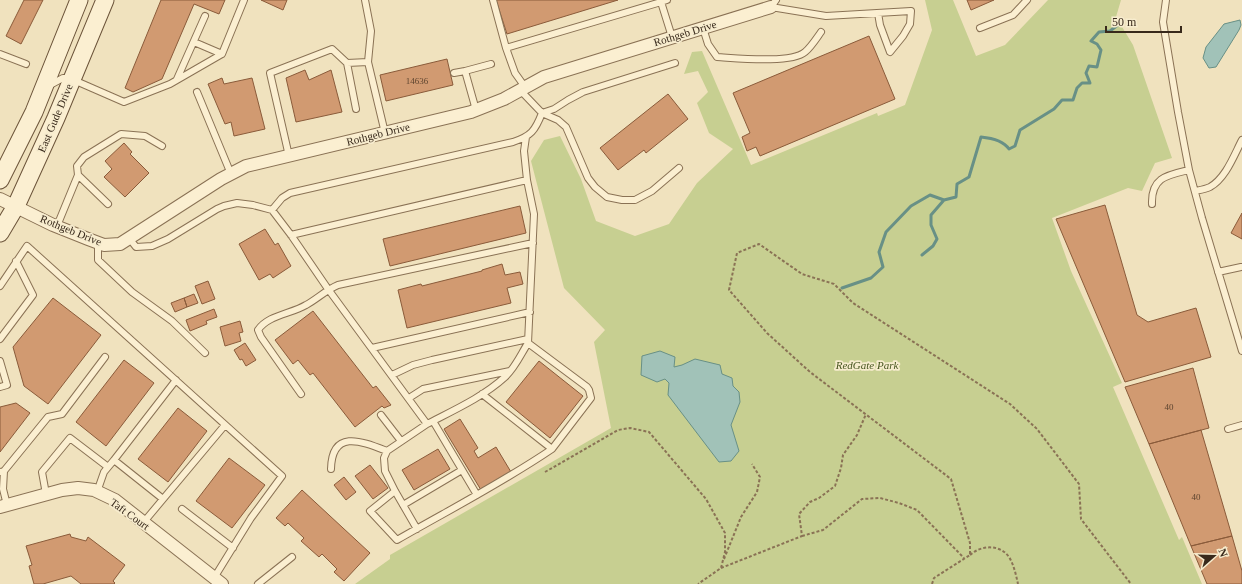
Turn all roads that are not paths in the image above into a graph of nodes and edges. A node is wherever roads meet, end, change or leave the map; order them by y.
1 (79, 0) edge
2 (105, 0) edge
3 (244, 0) edge
4 (365, 0) edge
5 (493, 0) edge
6 (1027, 0) edge
7 (1166, 0) edge
8 (663, 1) edge
9 (774, 3) edge
10 (878, 13) junction
11 (205, 16) dead end
12 (703, 28) junction
13 (980, 28) dead end
14 (820, 32) dead end
15 (672, 37) junction
16 (194, 42) junction
17 (506, 48) junction
18 (0, 54) edge
19 (222, 54) junction
20 (368, 62) junction
21 (346, 63) junction
22 (675, 63) dead end
23 (26, 64) dead end
24 (491, 64) dead end
25 (465, 71) junction
26 (454, 73) dead end
27 (177, 79) junction
28 (72, 80) junction
29 (43, 89) junction
30 (522, 89) junction
31 (197, 92) dead end
32 (356, 109) dead end
33 (476, 110) junction
34 (542, 113) junction
35 (385, 132) junction
36 (526, 137) junction
37 (1242, 140) edge
38 (162, 146) dead end
39 (289, 156) junction
40 (679, 168) dead end
41 (1190, 170) junction
42 (231, 174) junction
43 (78, 175) junction
44 (0, 180) edge
45 (527, 180) junction
46 (1195, 191) junction
47 (0, 199) edge
48 (108, 204) dead end
49 (1152, 204) dead end
50 (16, 206) junction
51 (272, 210) junction
52 (57, 226) junction
53 (0, 233) edge
54 (291, 234) junction
55 (129, 238) junction
56 (98, 243) junction
57 (532, 243) junction
58 (16, 261) junction
59 (1242, 267) edge
60 (1218, 272) junction
61 (0, 286) edge
62 (328, 289) junction
63 (530, 312) junction
64 (0, 339) edge
65 (528, 341) junction
66 (372, 348) junction
67 (1242, 351) edge
68 (205, 353) dead end
69 (105, 357) dead end
70 (0, 360) edge
71 (510, 371) junction
72 (392, 375) junction
73 (176, 380) junction
74 (0, 388) edge
75 (301, 394) dead end
76 (482, 394) junction
77 (409, 398) junction
78 (381, 415) dead end
79 (430, 422) junction
80 (225, 425) junction
81 (1242, 425) edge
82 (1228, 430) dead end
83 (401, 441) junction
84 (552, 449) junction
85 (387, 451) junction
86 (114, 460) junction
87 (108, 467) junction
88 (331, 469) dead end
89 (462, 470) junction
90 (2, 471) edge
91 (395, 491) junction
92 (97, 492) junction
93 (46, 494) junction
94 (478, 495) junction
95 (163, 499) junction
96 (404, 505) junction
97 (4, 506) edge
98 (182, 509) dead end
99 (143, 523) junction
100 (417, 529) junction
101 (233, 548) junction
102 (292, 556) dead end
103 (218, 581) edge
104 (258, 584) edge

1 - 29 main road, East Gude Drive
2 - 28 main road, East Gude Drive
3 - 19 lane
4 - 20 lane
5 - 17 lane
6 - 13 lane
7 - 41 lane
8 - 15 lane
8 - 17 lane
9 - 10 lane
9 - 12 street, Rothgeb Drive
10 - 10 lane
11 - 16 lane
12 - 14 lane
12 - 15 street, Rothgeb Drive
15 - 30 street, Rothgeb Drive
16 - 19 lane
16 - 27 lane
17 - 30 lane
18 - 23 lane
19 - 27 lane
20 - 21 lane
20 - 35 lane
21 - 32 lane
21 - 39 lane
22 - 34 lane
24 - 25 lane
25 - 26 lane
25 - 33 lane
27 - 28 lane
28 - 29 lane
28 - 50 main road, East Gude Drive
29 - 44 main road, East Gude Drive
30 - 33 street, Rothgeb Drive
30 - 34 lane
31 - 42 lane
33 - 35 street, Rothgeb Drive
34 - 36 lane
34 - 40 lane
35 - 39 street, Rothgeb Drive
36 - 45 lane
36 - 51 lane
37 - 46 lane
38 - 43 lane
39 - 42 street, Rothgeb Drive
41 - 46 lane
41 - 49 lane
42 - 55 street, Rothgeb Drive
43 - 48 lane
43 - 52 lane
45 - 54 lane
45 - 57 lane
46 - 60 lane
47 - 50 street, Rothgeb Drive
50 - 52 street, Rothgeb Drive
50 - 53 main road, East Gude Drive
51 - 54 lane
51 - 55 lane
52 - 56 street, Rothgeb Drive
54 - 62 lane
55 - 56 street, Rothgeb Drive
56 - 68 lane
57 - 62 lane
57 - 63 lane
58 - 61 lane
58 - 64 lane
58 - 73 lane
59 - 60 lane
60 - 67 lane
62 - 66 lane
62 - 75 lane
63 - 65 lane
63 - 66 lane
65 - 71 lane
65 - 72 lane
65 - 84 lane
66 - 72 lane
69 - 90 lane
70 - 74 lane
71 - 76 lane
71 - 77 lane
72 - 77 lane
73 - 80 lane
73 - 86 lane
76 - 79 lane
76 - 84 lane
77 - 79 lane
78 - 83 lane
79 - 83 lane
79 - 89 lane
80 - 95 lane
80 - 101 lane
81 - 82 lane
83 - 85 lane
84 - 94 lane
85 - 88 lane
85 - 91 lane
86 - 87 lane
86 - 95 lane
87 - 92 lane
87 - 93 lane
89 - 94 lane
89 - 96 lane
90 - 97 lane
91 - 96 lane
91 - 100 lane
92 - 93 street, Taft Court
92 - 99 street, Taft Court
93 - 97 street, Taft Court
94 - 100 lane
95 - 99 lane
96 - 100 lane
98 - 101 lane
99 - 103 street, Taft Court
101 - 103 lane
102 - 104 lane

